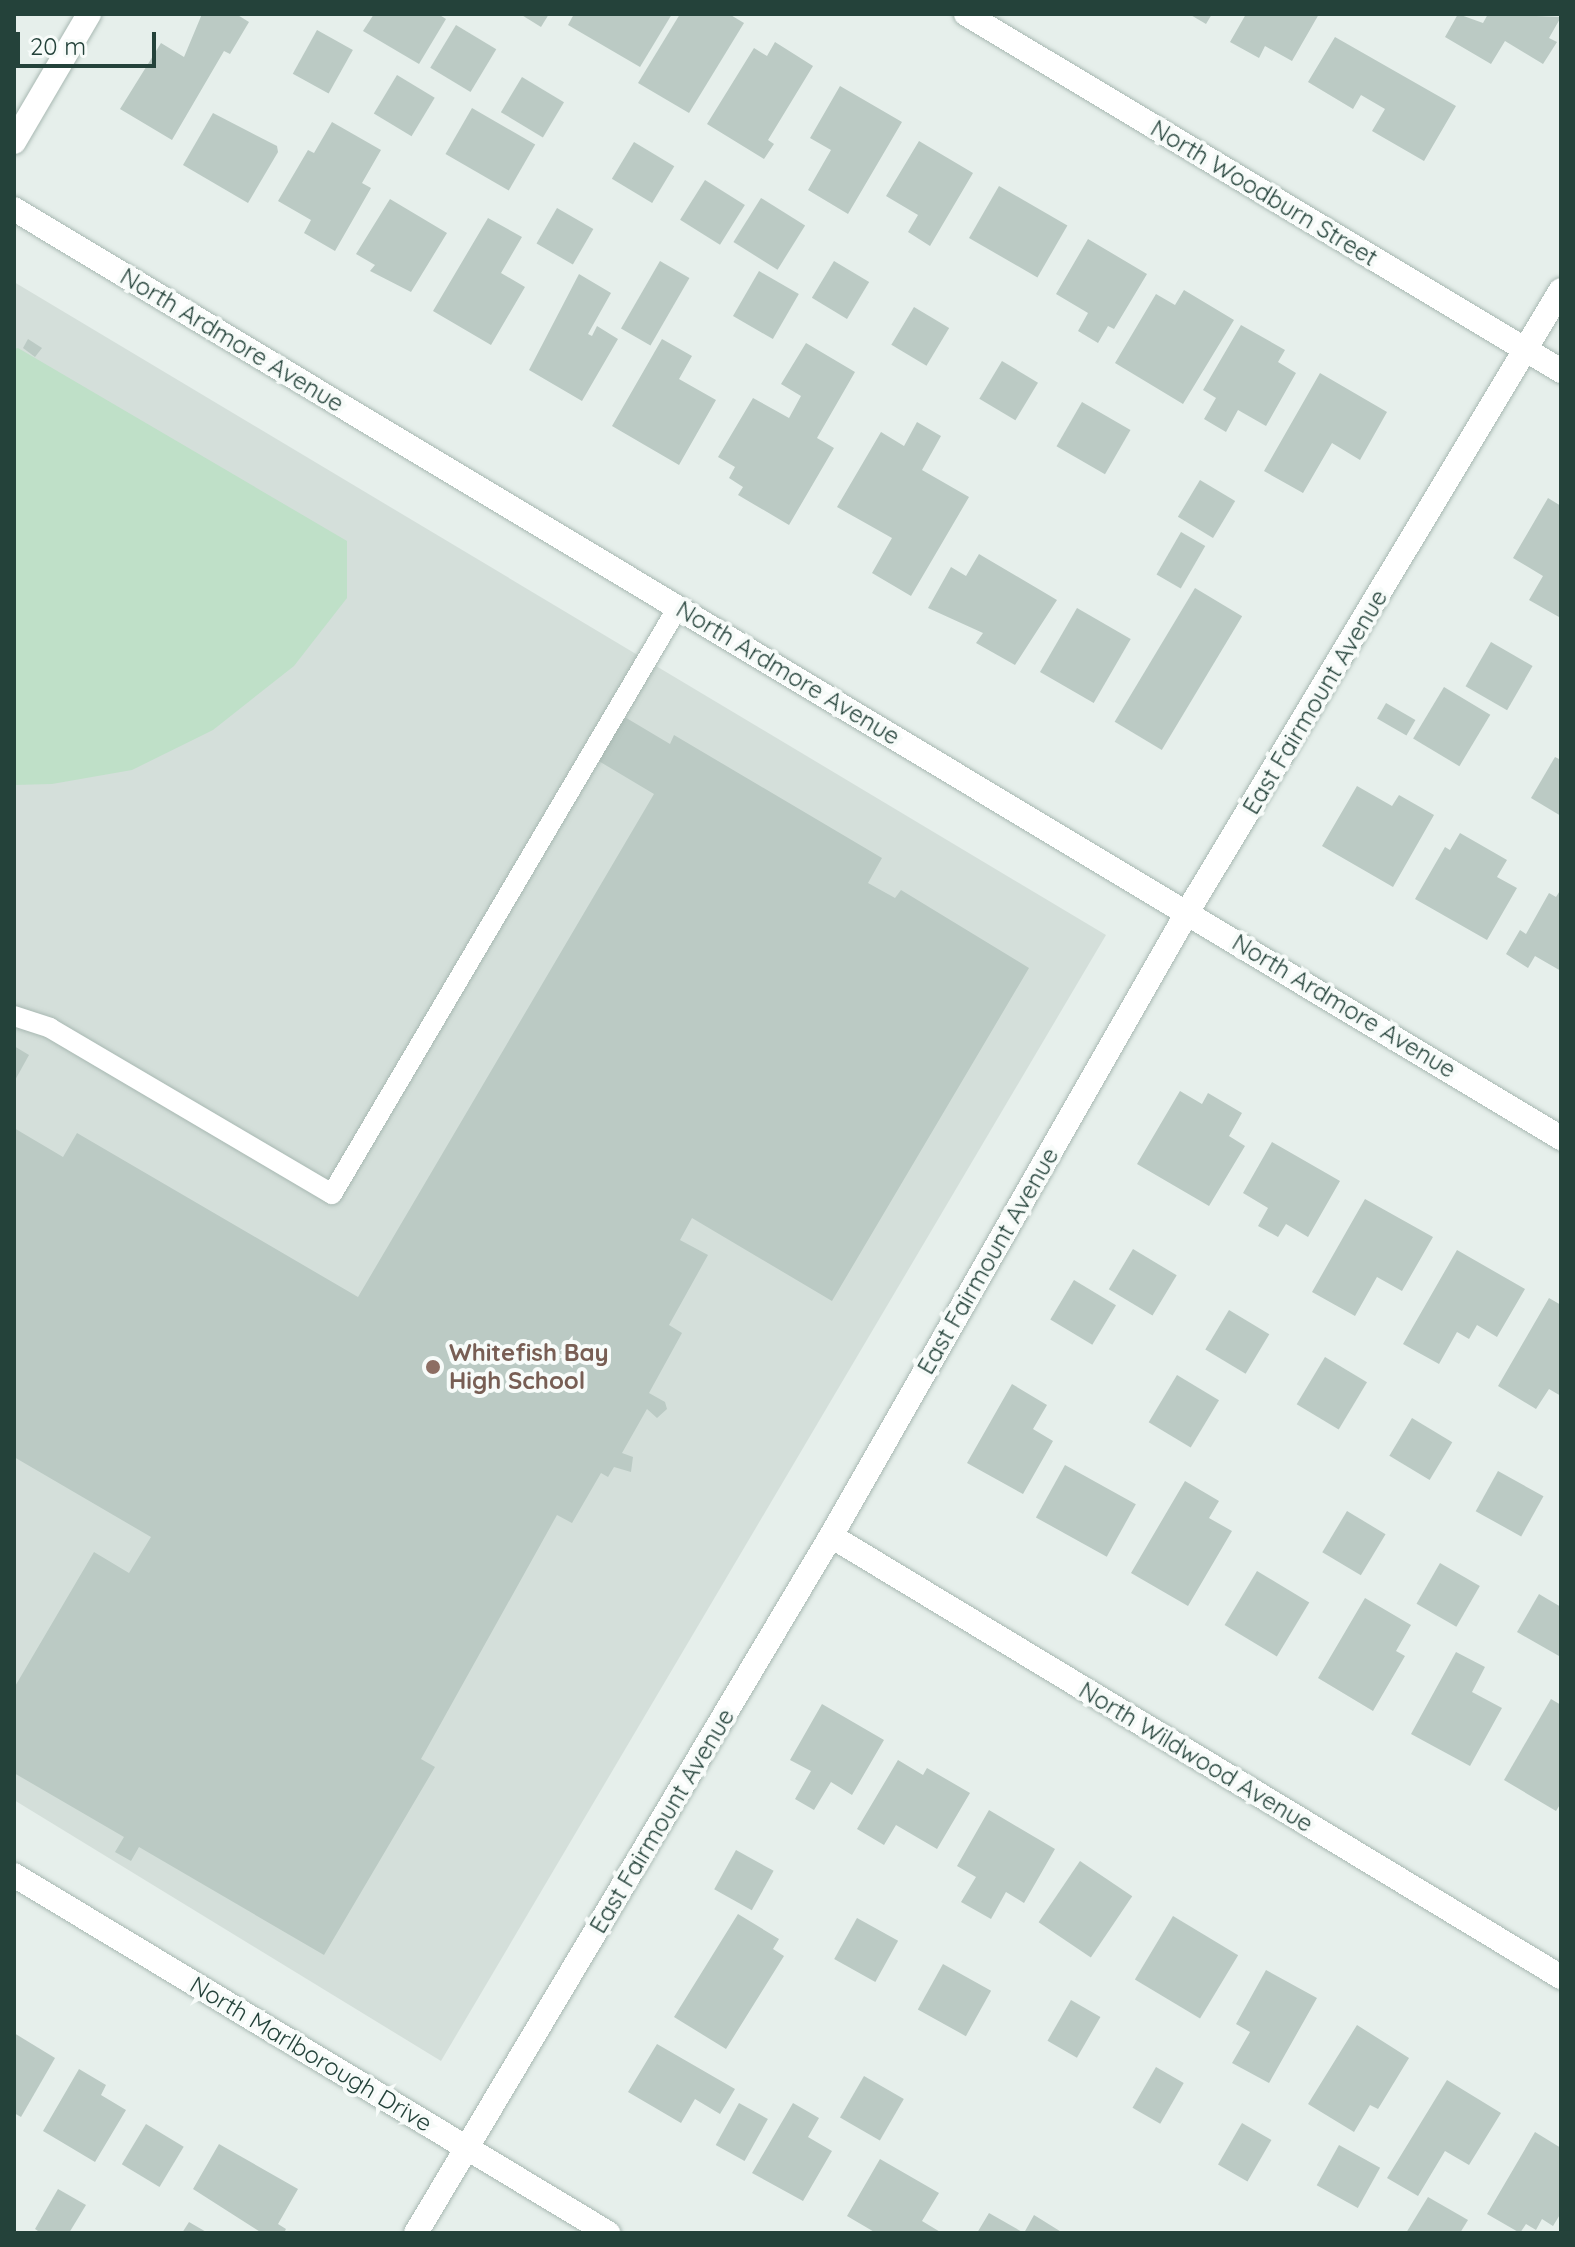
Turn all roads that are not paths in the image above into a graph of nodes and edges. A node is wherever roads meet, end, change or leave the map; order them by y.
1 (89, 14) edge
2 (966, 14) edge
3 (14, 142) edge
4 (14, 209) edge
5 (1561, 290) edge
6 (1526, 350) junction
7 (1561, 371) edge
8 (678, 607) junction
9 (1188, 911) junction
10 (14, 1016) edge
11 (1561, 1138) edge
12 (831, 1536) junction
13 (14, 1875) edge
14 (1561, 1977) edge
15 (468, 2148) junction
16 (416, 2233) edge
17 (608, 2233) edge

1 - 3 street
2 - 6 street, North Woodburn Street
4 - 8 street, North Ardmore Avenue
5 - 6 street, East Fairmount Avenue
6 - 7 street, North Woodburn Street
6 - 9 street, East Fairmount Avenue
8 - 9 street, North Ardmore Avenue
8 - 10 lane
9 - 11 street, North Ardmore Avenue
9 - 12 street, East Fairmount Avenue
12 - 14 street, North Wildwood Avenue
12 - 15 street, East Fairmount Avenue
13 - 15 street, North Marlborough Drive
15 - 16 street, East Fairmount Avenue
15 - 17 street, North Marlborough Drive

